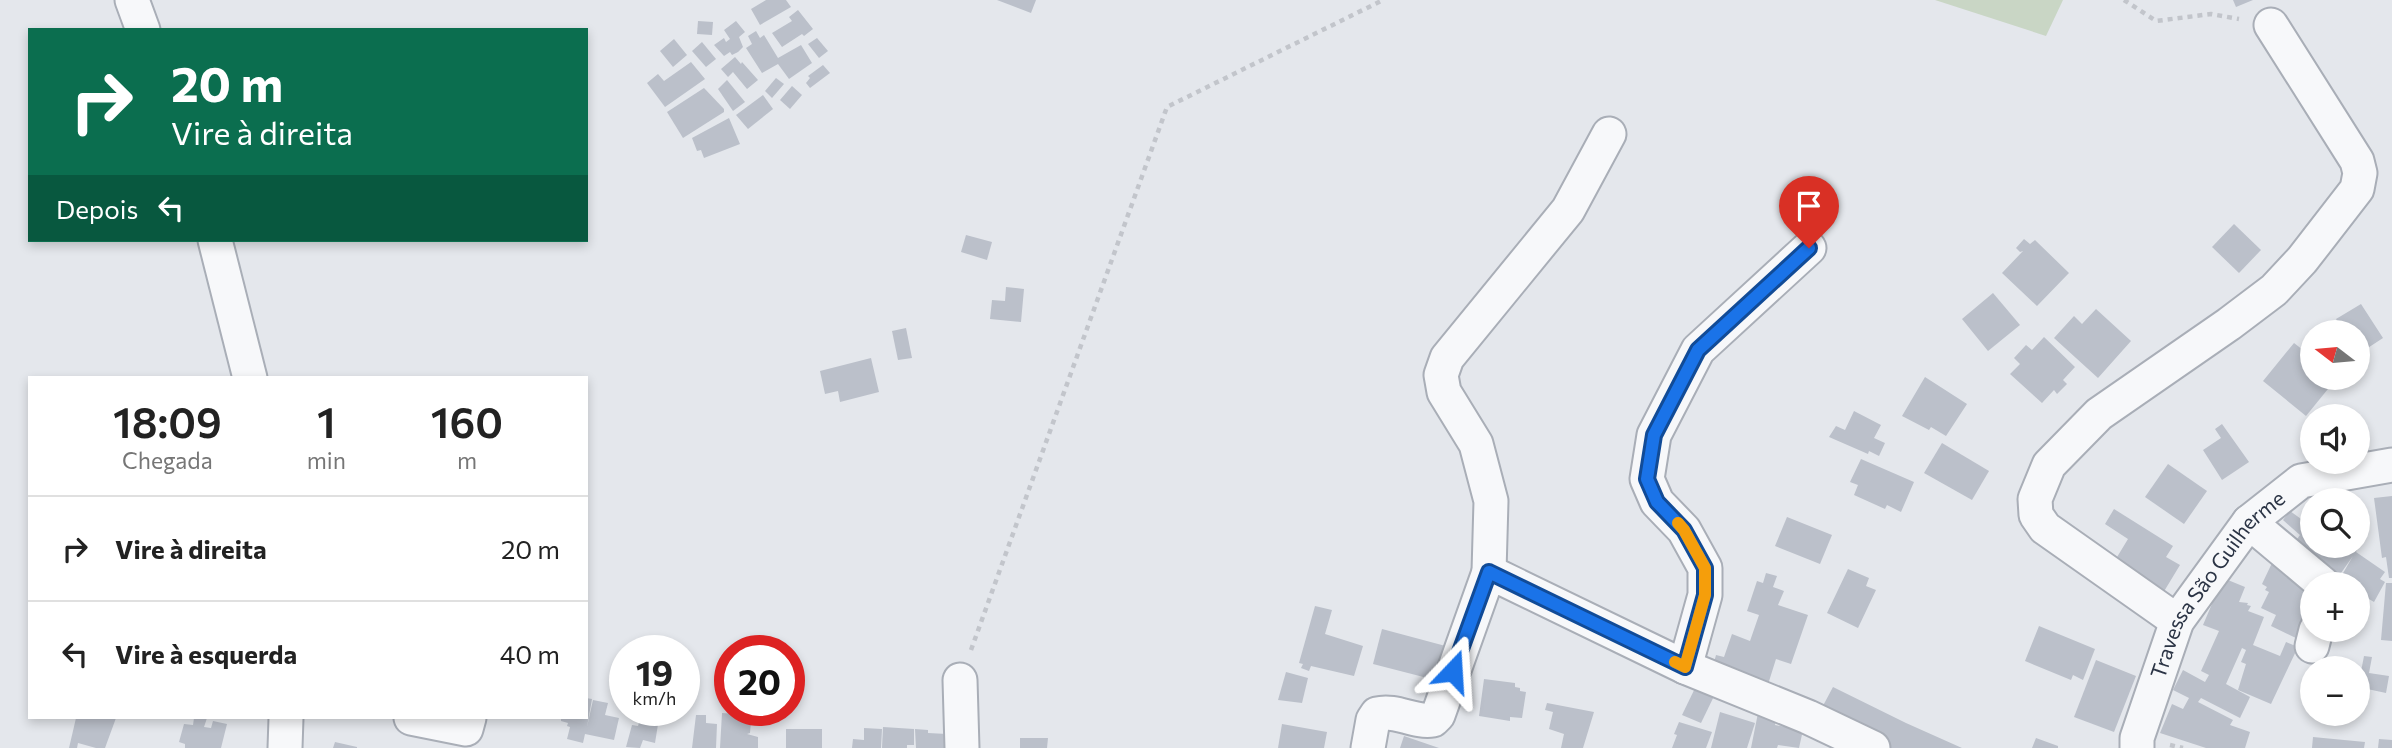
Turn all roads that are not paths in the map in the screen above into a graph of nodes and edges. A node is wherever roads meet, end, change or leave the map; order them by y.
1 (132, 0) edge
2 (2271, 25) road end
3 (142, 28) edge
4 (1609, 134) dead end
5 (216, 242) edge
6 (1809, 248) dead end
7 (249, 376) edge
8 (2392, 465) edge
9 (2249, 522) junction
10 (1489, 572) junction
11 (2309, 572) edge
12 (2177, 621) junction
13 (1685, 667) junction
14 (960, 680) road end
15 (286, 719) edge
16 (416, 719) edge
17 (469, 719) edge
18 (285, 748) edge
19 (962, 748) edge
20 (1367, 748) edge
21 (1873, 748) edge
22 (2137, 748) edge

1 - 3 street
2 - 12 street
4 - 10 street
5 - 7 street
6 - 13 street
8 - 9 street, Travessa São Guilherme
9 - 11 street
9 - 12 street, Travessa São Guilherme
10 - 13 street
10 - 20 street
12 - 22 street, Travessa São Guilherme
13 - 21 street
14 - 19 street
15 - 18 street
16 - 17 street

